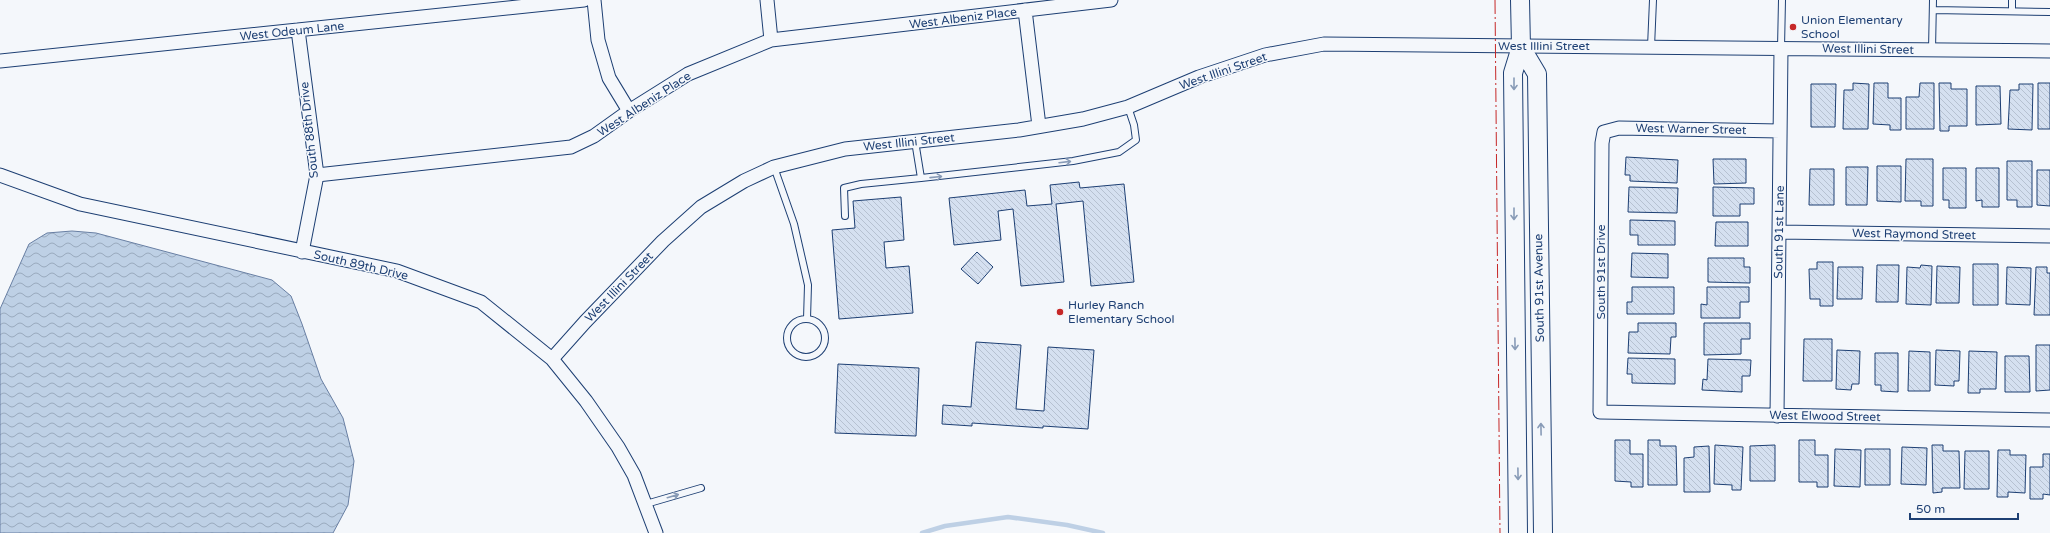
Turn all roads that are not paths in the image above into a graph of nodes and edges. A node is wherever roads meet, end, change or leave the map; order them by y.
1 (584, 0) edge
2 (594, 0) edge
3 (767, 0) edge
4 (1112, 0) edge
5 (1520, 0) edge
6 (1653, 0) edge
7 (1782, 0) edge
8 (1933, 0) edge
9 (2012, 0) edge
10 (1025, 10) junction
11 (1933, 10) junction
12 (2012, 11) junction
13 (2050, 12) edge
14 (298, 30) junction
15 (771, 40) junction
16 (1651, 46) junction
17 (1521, 47) junction
18 (1781, 48) junction
19 (1932, 50) junction
20 (2050, 51) edge
21 (0, 61) edge
22 (1128, 107) junction
23 (628, 111) junction
24 (1039, 126) junction
25 (1780, 131) junction
26 (1604, 132) joint
27 (915, 141) junction
28 (774, 167) junction
29 (0, 175) edge
30 (317, 175) junction
31 (921, 178) junction
32 (845, 216) dead end
33 (1779, 232) junction
34 (2050, 236) edge
35 (302, 252) junction
36 (808, 318) junction
37 (552, 359) junction
38 (1600, 412) joint
39 (1777, 416) junction
40 (2050, 420) edge
41 (701, 488) dead end
42 (646, 504) junction
43 (656, 533) edge
44 (1518, 533) edge
45 (1543, 533) edge

1 - 14 street, West Odeum Lane
2 - 23 street
3 - 15 street
4 - 10 street, West Albeniz Place
5 - 17 main road, South 91st Avenue
6 - 16 lane
7 - 18 lane
8 - 11 lane
9 - 12 lane
10 - 15 street, West Albeniz Place
10 - 24 street
11 - 12 lane
11 - 19 lane
12 - 13 lane
14 - 21 street, West Odeum Lane
14 - 30 street, South 88th Drive
15 - 23 street, West Albeniz Place
16 - 17 street, West Illini Street
16 - 18 street, West Illini Street
17 - 22 street, West Illini Street
17 -> 44 main road, South 91st Avenue
45 -> 17 main road, South 91st Avenue
18 - 19 street, West Illini Street
18 - 25 street, South 91st Lane
19 - 20 street, West Illini Street
22 - 24 street, West Illini Street
31 -> 22 lane
23 - 30 street, West Albeniz Place
24 - 27 street, West Illini Street
25 - 26 street, West Warner Street
25 - 33 street, South 91st Lane
26 - 38 street, South 91st Drive
27 - 28 street, West Illini Street
27 - 31 lane
28 - 36 lane
28 - 37 street, West Illini Street
29 - 35 street, South 89th Drive
30 - 35 street, South 88th Drive
31 - 32 lane
33 - 34 street, West Raymond Street
33 - 39 street, South 91st Lane
35 - 37 street, South 89th Drive
36 - 36 lane
37 - 42 street, South 89th Drive
38 - 39 street, West Elwood Street
39 - 40 street, West Elwood Street
42 -> 41 lane
42 - 43 street, South 89th Drive

